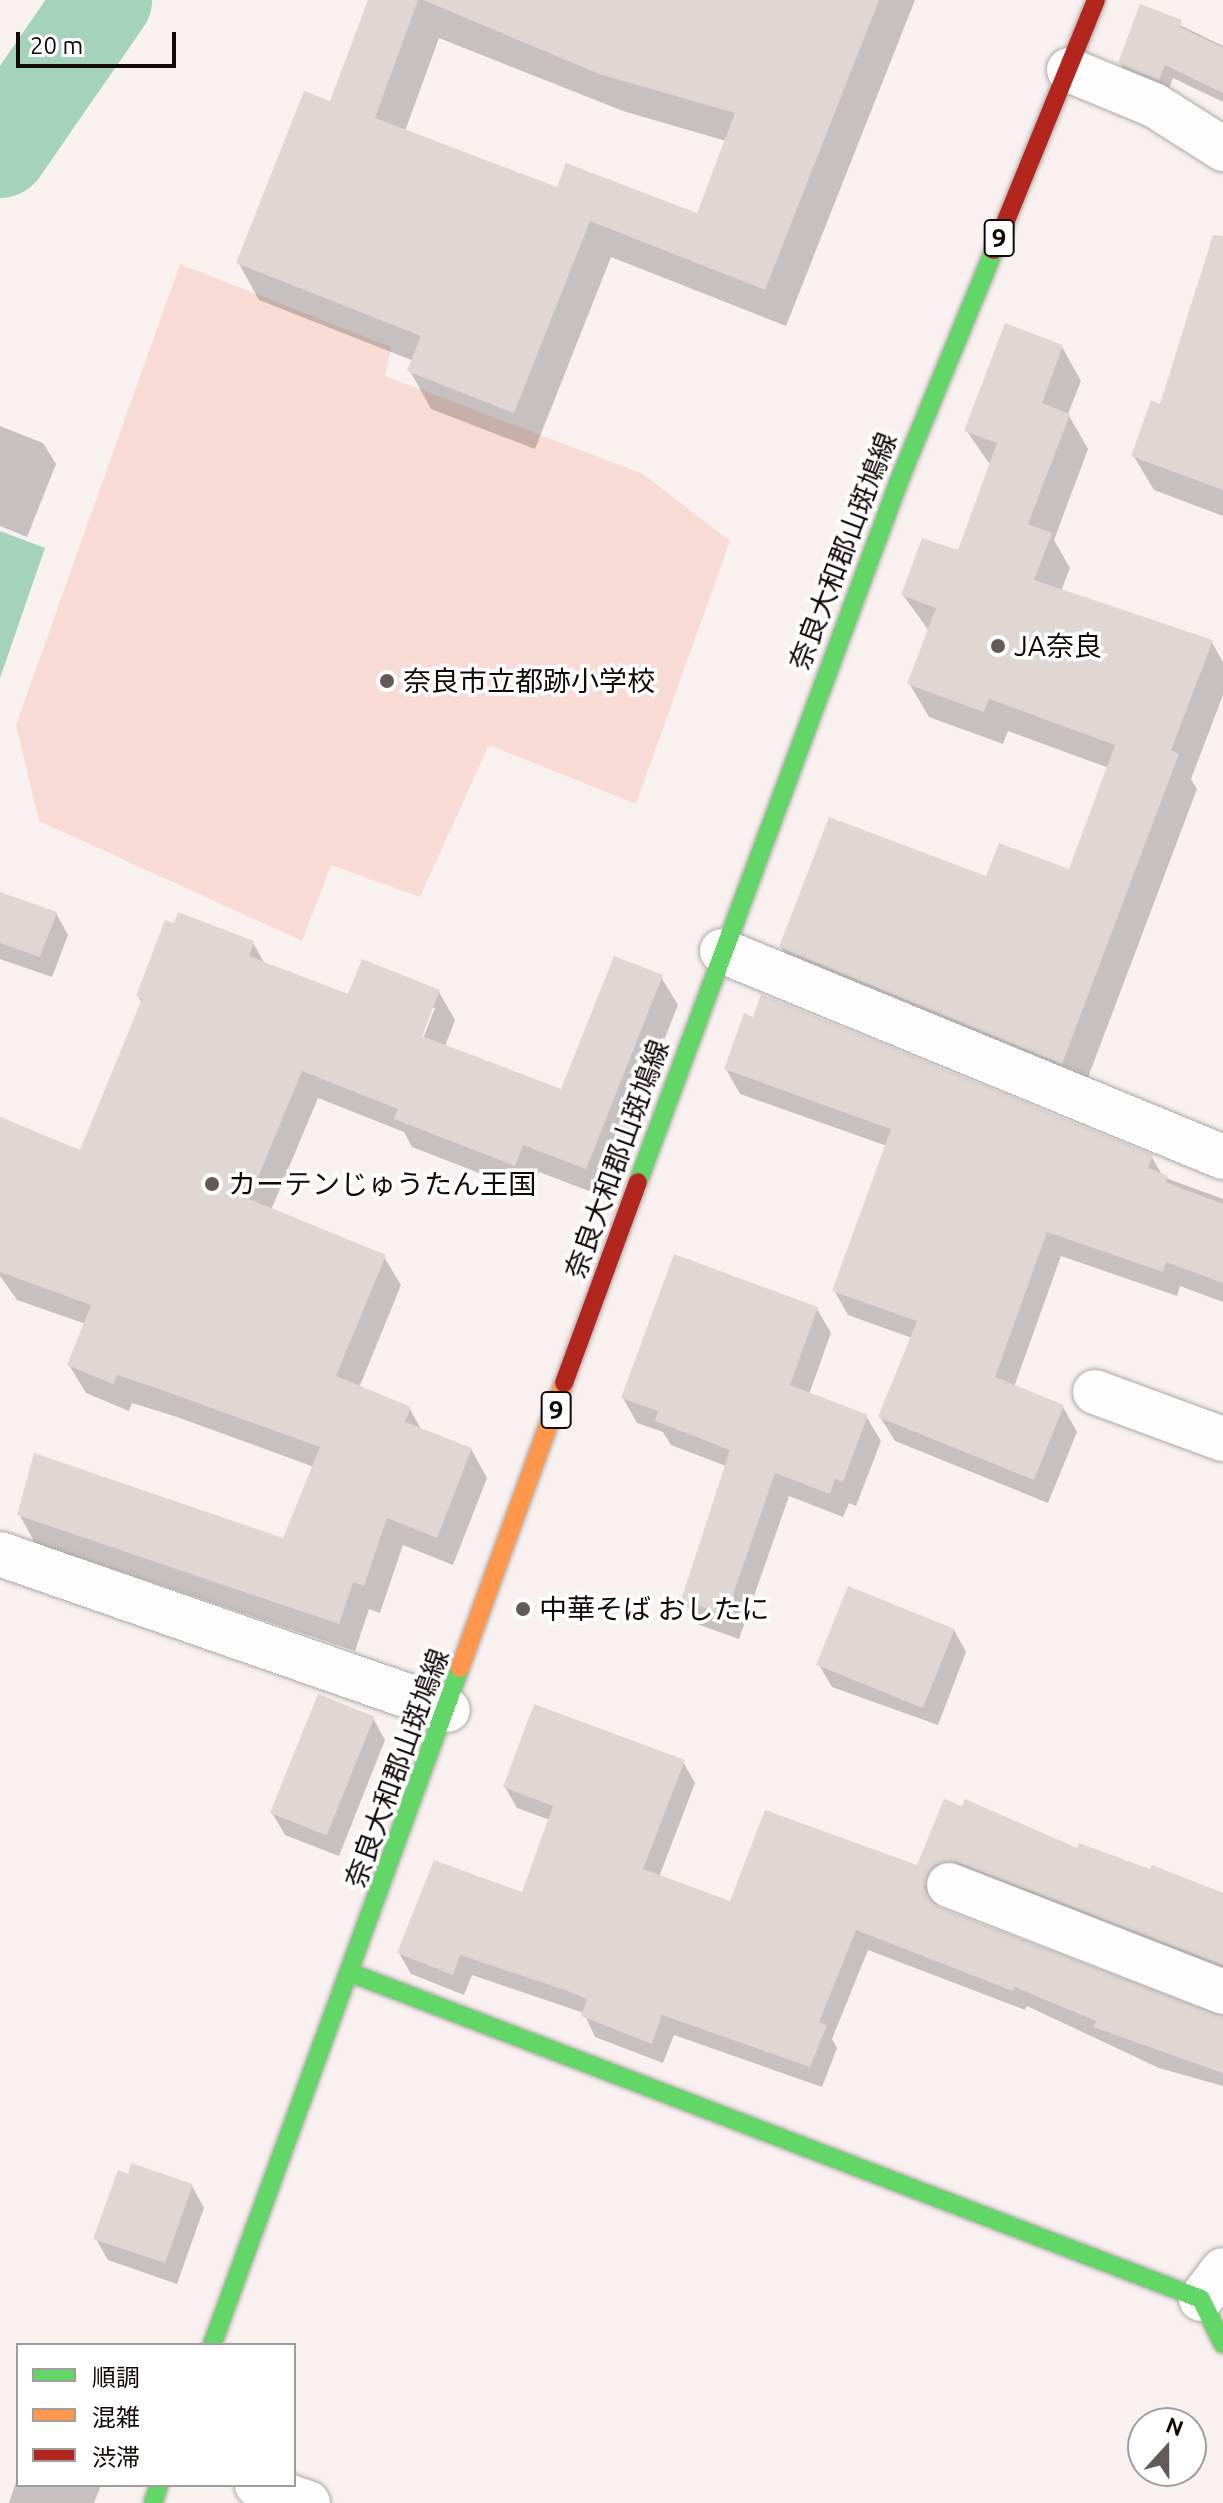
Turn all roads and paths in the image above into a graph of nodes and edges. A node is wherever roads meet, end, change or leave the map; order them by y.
1 (1096, 0) edge
2 (1069, 70) junction
3 (1223, 149) edge
4 (722, 951) junction
5 (1223, 1157) edge
6 (1095, 1392) dead end
7 (1223, 1439) edge
8 (0, 1554) edge
9 (448, 1710) junction
10 (949, 1885) dead end
11 (351, 1973) junction
12 (1223, 1992) edge
13 (1212, 2285) edge
14 (213, 2343) edge
15 (1223, 2344) edge
16 (263, 2487) edge
17 (308, 2503) edge

1 - 2 main road, 奈良大和郡山斑鳩線 / 9
2 - 3 street
2 - 4 main road, 奈良大和郡山斑鳩線 / 9
4 - 5 street
4 - 9 main road, 奈良大和郡山斑鳩線 / 9
6 - 7 street
8 - 9 street
9 - 11 main road, 奈良大和郡山斑鳩線 / 9
10 - 12 street
11 - 13 main road
11 - 14 main road, 奈良大和郡山斑鳩線 / 9
13 - 15 main road
16 - 17 street

